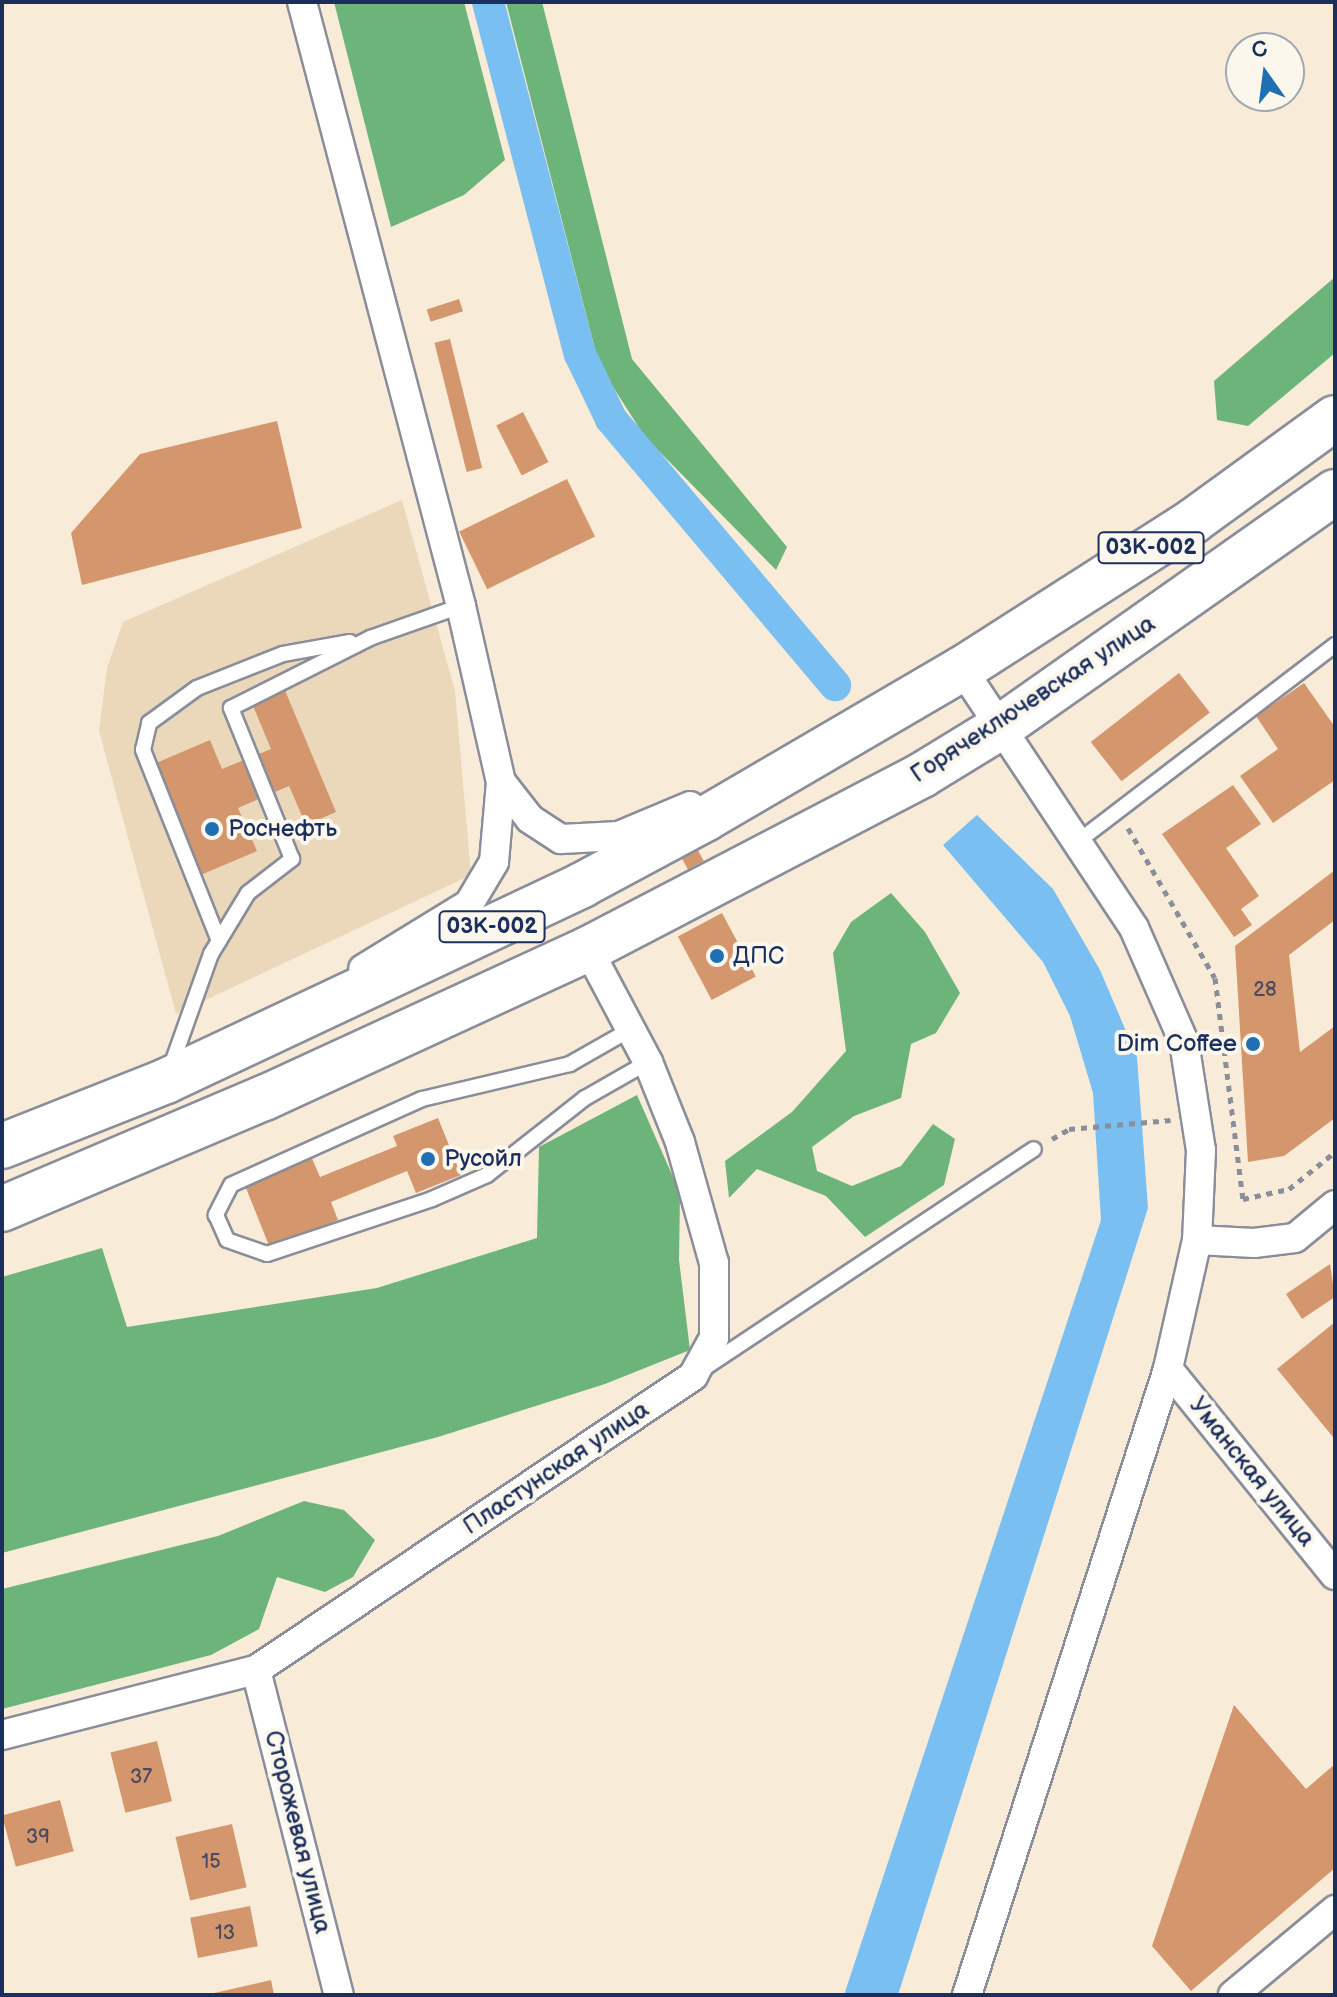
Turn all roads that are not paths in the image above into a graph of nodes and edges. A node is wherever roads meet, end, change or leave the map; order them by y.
1 (302, 2) edge
2 (1335, 418) edge
3 (1335, 492) edge
4 (1315, 517) edge
5 (461, 606) junction
6 (370, 638) junction
7 (1335, 645) edge
8 (962, 669) junction
9 (1002, 726) junction
10 (803, 763) junction
11 (501, 782) junction
12 (1076, 843) junction
13 (219, 941) junction
14 (588, 949) junction
15 (302, 1015) junction
16 (634, 1028) junction
17 (648, 1062) junction
18 (166, 1081) junction
19 (2, 1146) edge
20 (1034, 1149) road end
21 (1335, 1205) edge
22 (2, 1209) edge
23 (1197, 1240) junction
24 (1168, 1369) junction
25 (693, 1376) junction
26 (1335, 1575) edge
27 (256, 1670) junction
28 (2, 1735) edge
29 (1335, 1910) edge
30 (339, 1995) edge
31 (967, 1995) edge
32 (1233, 1995) edge

1 - 5 street
2 - 8 main road, 03К-002
3 - 4 main road, Горячеключевская улица / 03К-002
4 - 9 main road, Горячеключевская улица / 03К-002
5 - 6 lane
5 - 11 street
6 - 13 lane
6 - 13 lane
7 - 12 lane
8 - 9 street
8 - 10 main road, 03К-002
9 - 12 street
9 - 14 main road, Горячеключевская улица / 03К-002
10 - 11 street
10 - 15 main road, 03К-002
11 - 15 street
12 - 23 street
13 - 18 lane
14 - 16 street, Пластунская улица
14 - 22 main road, 03К-002
15 - 18 main road, 03К-002
16 - 17 street, Пластунская улица
16 - 17 lane
17 - 25 street, Пластунская улица
18 - 19 main road, 03К-002
20 - 25 lane
21 - 23 street
23 - 24 street
24 - 26 street, Уманская улица
24 - 31 street
25 - 27 street, Пластунская улица
27 - 28 street, Пластунская улица
27 - 30 street, Сторожевая улица
29 - 32 street

